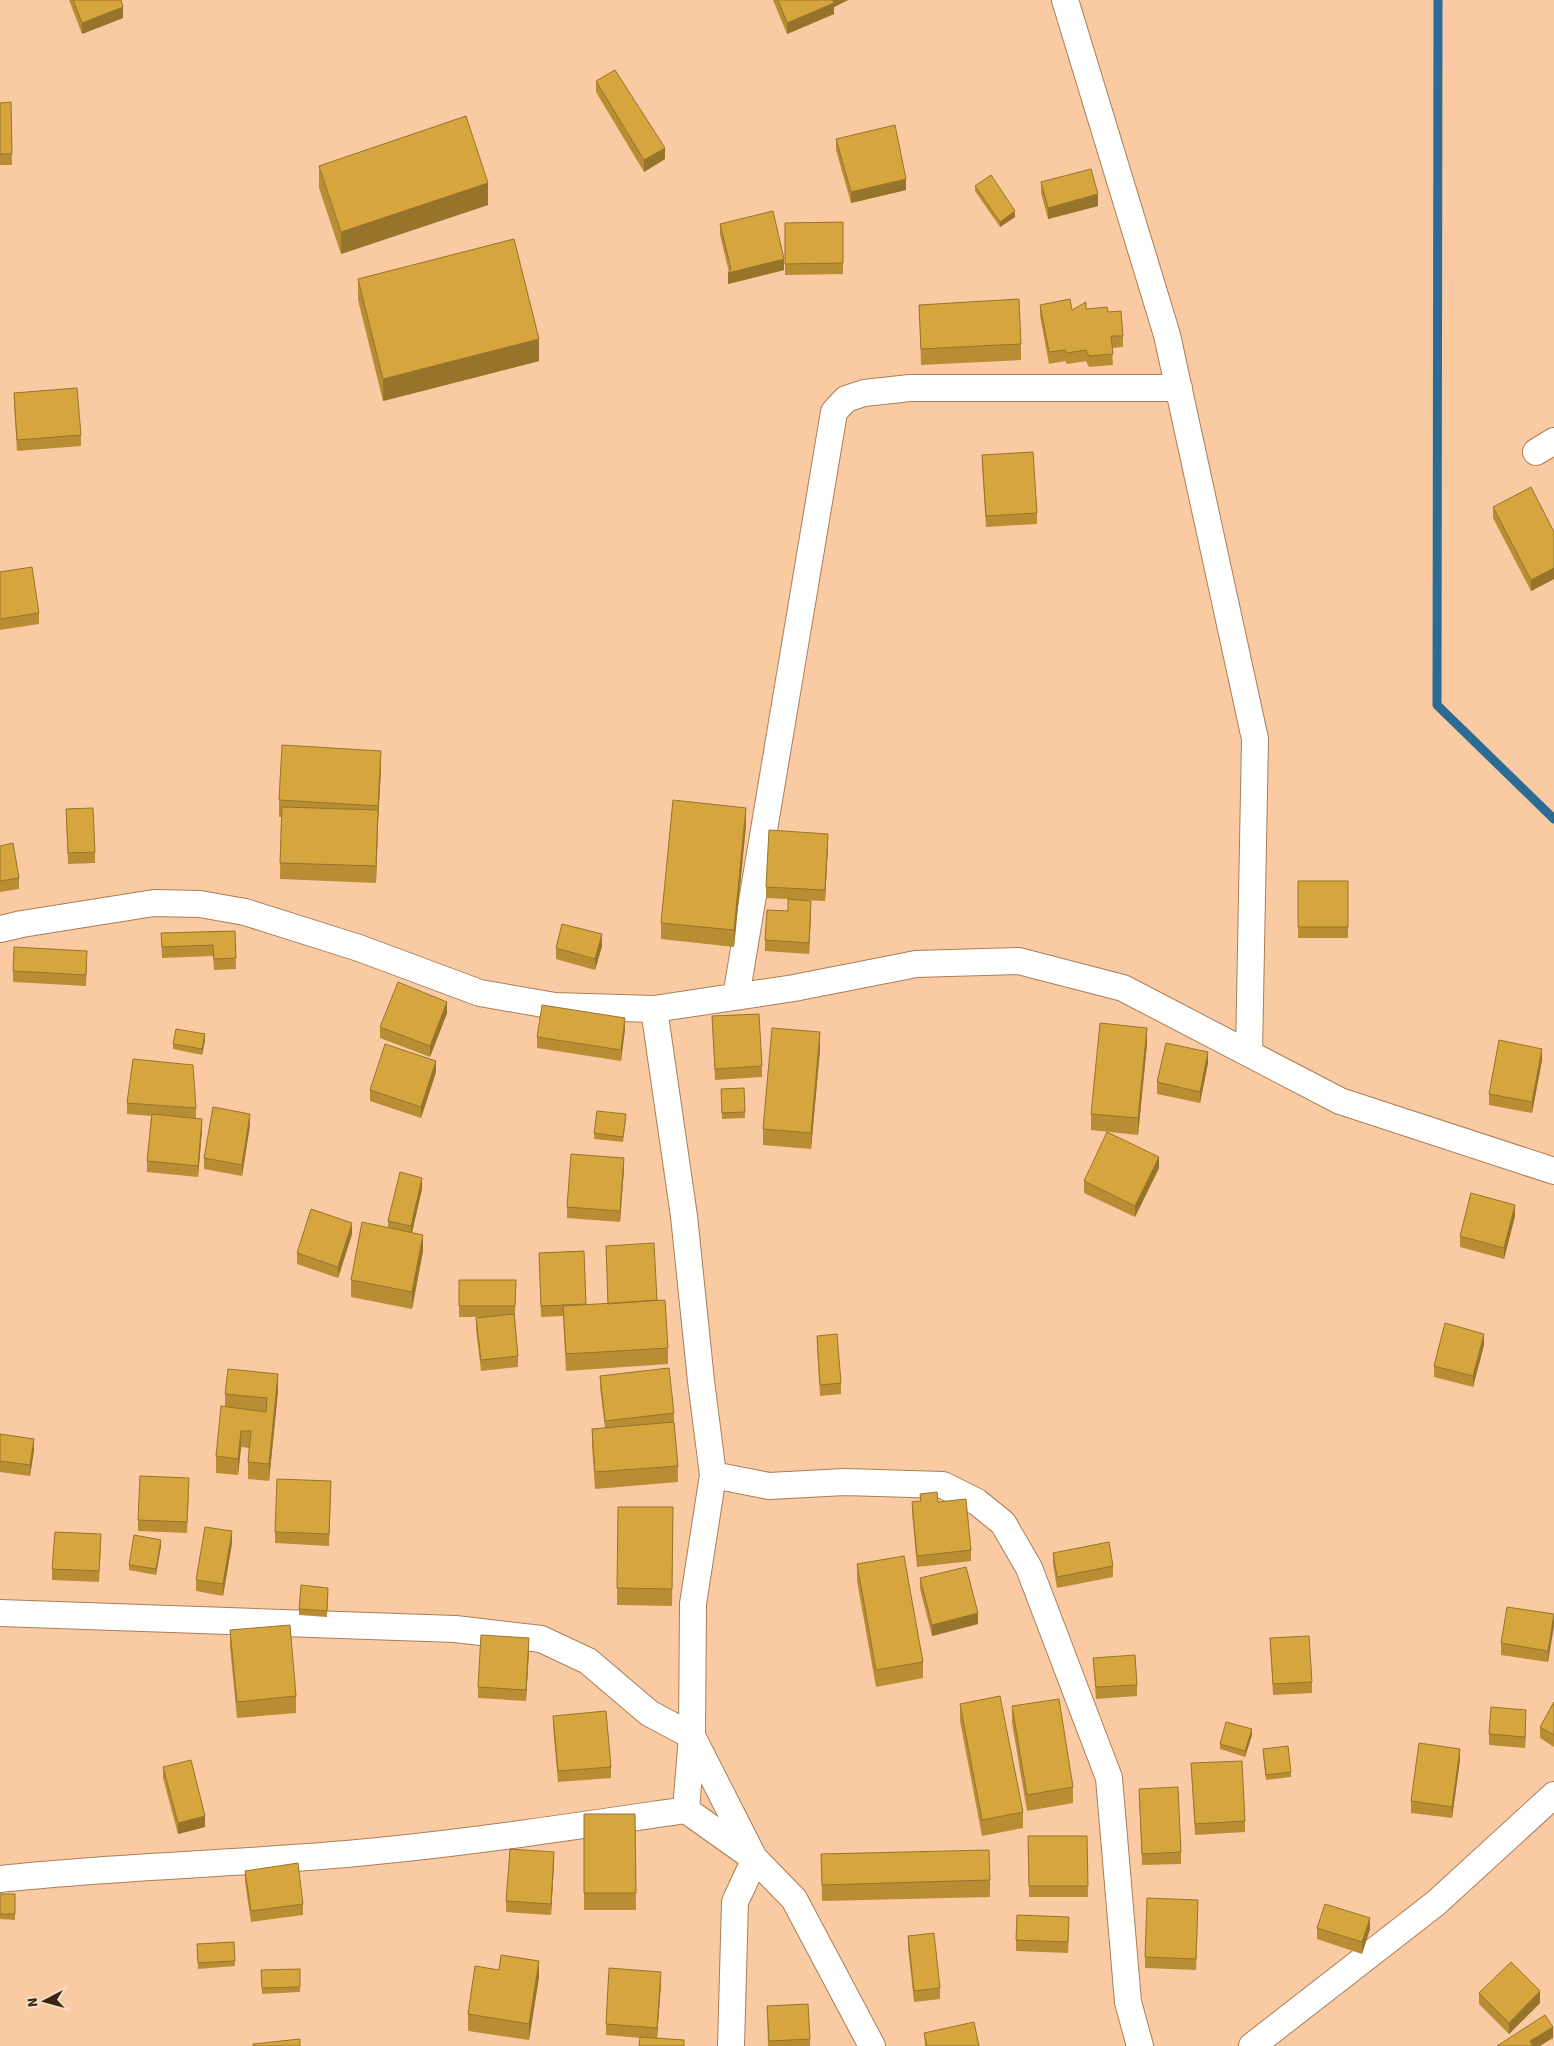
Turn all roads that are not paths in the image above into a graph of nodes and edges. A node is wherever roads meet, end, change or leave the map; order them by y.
1 (1065, 0) edge
2 (1179, 388) junction
3 (0, 929) edge
4 (736, 997) junction
5 (654, 1009) junction
6 (1249, 1054) junction
7 (1554, 1171) edge
8 (713, 1476) junction
9 (0, 1614) edge
10 (692, 1736) junction
11 (1554, 1795) edge
12 (686, 1810) junction
13 (755, 1859) junction
14 (0, 1879) edge
15 (731, 2046) edge
16 (872, 2046) edge
17 (1140, 2046) edge
18 (1252, 2046) edge

1 - 2 street
2 - 4 street
2 - 6 street
3 - 5 street
4 - 5 street
4 - 6 street
5 - 8 street
6 - 7 street
8 - 10 street
8 - 17 street
9 - 10 street
10 - 12 street
10 - 13 street
11 - 18 street
12 - 13 street
12 - 14 street
13 - 15 street
13 - 16 street

